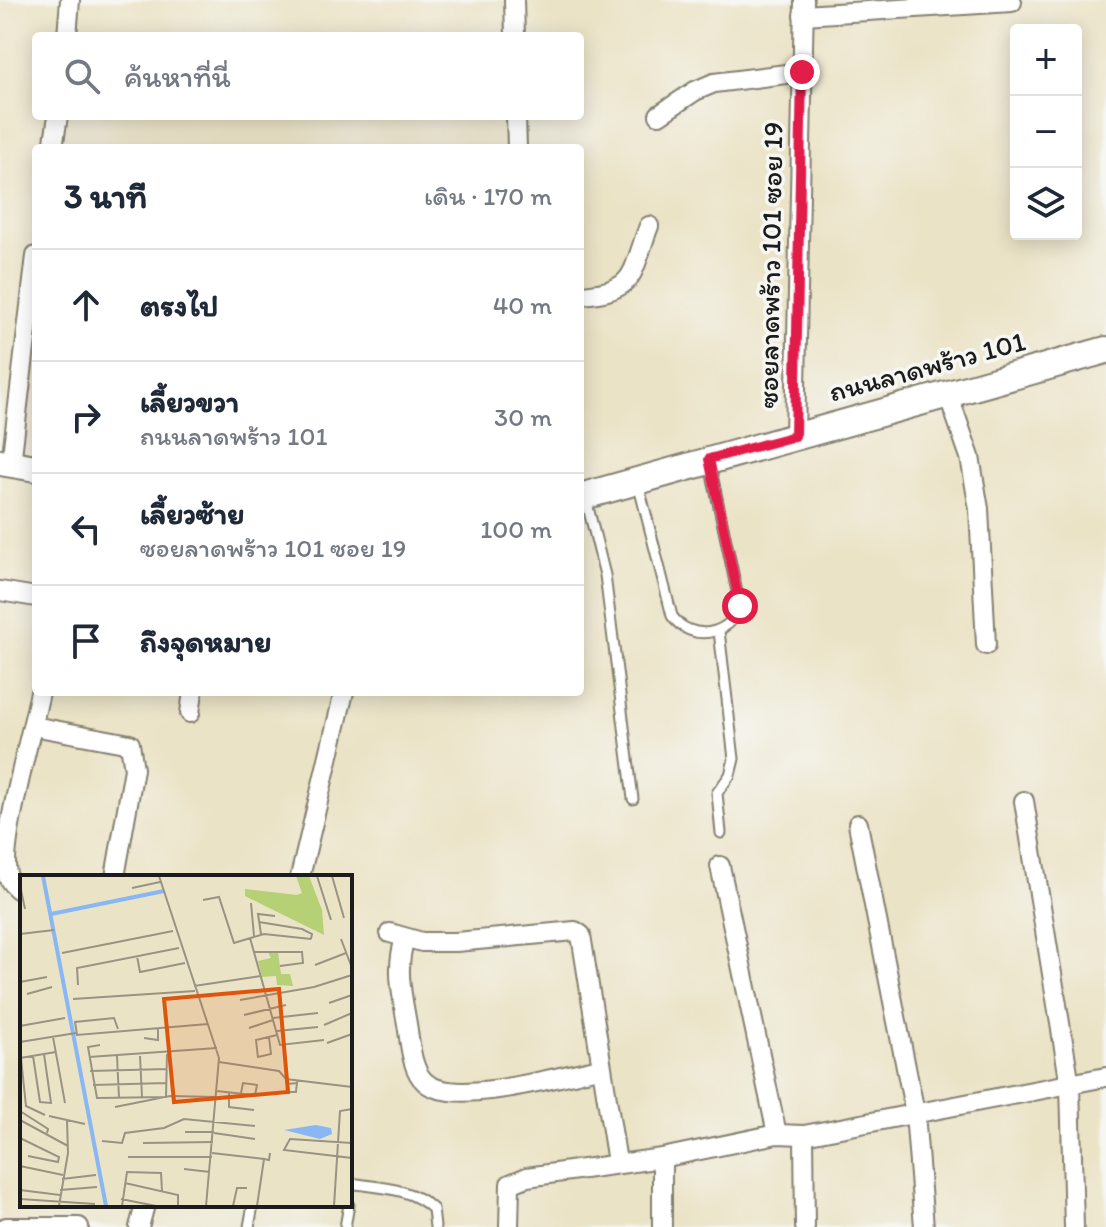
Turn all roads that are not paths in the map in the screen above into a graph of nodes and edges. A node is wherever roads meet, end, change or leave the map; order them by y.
1 (70, 0) edge
2 (514, 0) edge
3 (1012, 2) dead end
4 (804, 7) edge
5 (67, 32) edge
6 (515, 32) edge
7 (802, 72) junction
8 (659, 115) dead end
9 (57, 120) edge
10 (516, 120) edge
11 (54, 144) edge
12 (517, 144) edge
13 (649, 226) dead end
14 (584, 295) edge
15 (32, 298) edge
16 (1106, 350) edge
17 (948, 394) junction
18 (795, 436) junction
19 (709, 459) junction
20 (16, 465) edge
21 (637, 479) junction
22 (584, 496) edge
23 (584, 504) edge
24 (0, 591) edge
25 (32, 596) edge
26 (719, 631) junction
27 (986, 645) dead end
28 (39, 696) edge
29 (192, 696) edge
30 (343, 696) edge
31 (190, 713) dead end
32 (33, 726) junction
33 (633, 799) dead end
34 (1024, 801) dead end
35 (858, 824) dead end
36 (721, 833) dead end
37 (720, 866) dead end
38 (115, 875) edge
39 (300, 875) edge
40 (20, 891) edge
41 (600, 1068) junction
42 (1106, 1077) edge
43 (1070, 1085) junction
44 (915, 1113) junction
45 (777, 1134) junction
46 (804, 1135) junction
47 (662, 1158) junction
48 (617, 1162) junction
49 (352, 1184) edge
50 (144, 1207) edge
51 (253, 1207) edge
52 (349, 1207) edge
53 (6, 1227) edge
54 (79, 1227) edge
55 (139, 1227) edge
56 (249, 1227) edge
57 (345, 1227) edge
58 (435, 1227) edge
59 (509, 1227) edge
60 (662, 1227) edge
61 (805, 1227) edge
62 (924, 1227) edge
63 (1074, 1227) edge

1 - 5 street
2 - 6 street
3 - 4 street
4 - 7 street, ซอยลาดพร้าว 101 ซอย 19
7 - 8 street
7 - 18 street, ซอยลาดพร้าว 101 ซอย 19
9 - 11 street
10 - 12 street
13 - 14 street
15 - 20 street
16 - 17 street, ถนนลาดพร้าว 101
17 - 18 street, ถนนลาดพร้าว 101
17 - 27 street
18 - 19 street, ถนนลาดพร้าว 101
19 - 21 street, ถนนลาดพร้าว 101
19 - 26 lane
21 - 22 street, ถนนลาดพร้าว 101
21 - 26 lane
23 - 33 lane
24 - 25 street
26 - 36 lane
28 - 32 street
29 - 31 street
30 - 39 street
32 - 38 street
32 - 40 street
34 - 43 street
35 - 44 street
37 - 45 street
41 - 41 street
41 - 48 street
42 - 43 street
43 - 44 street
43 - 63 street
44 - 46 street
44 - 62 street
45 - 46 street
45 - 47 street
46 - 61 street
47 - 48 street
47 - 60 street
48 - 59 street
49 - 58 lane
50 - 55 street
51 - 56 lane
52 - 57 lane
53 - 54 street

